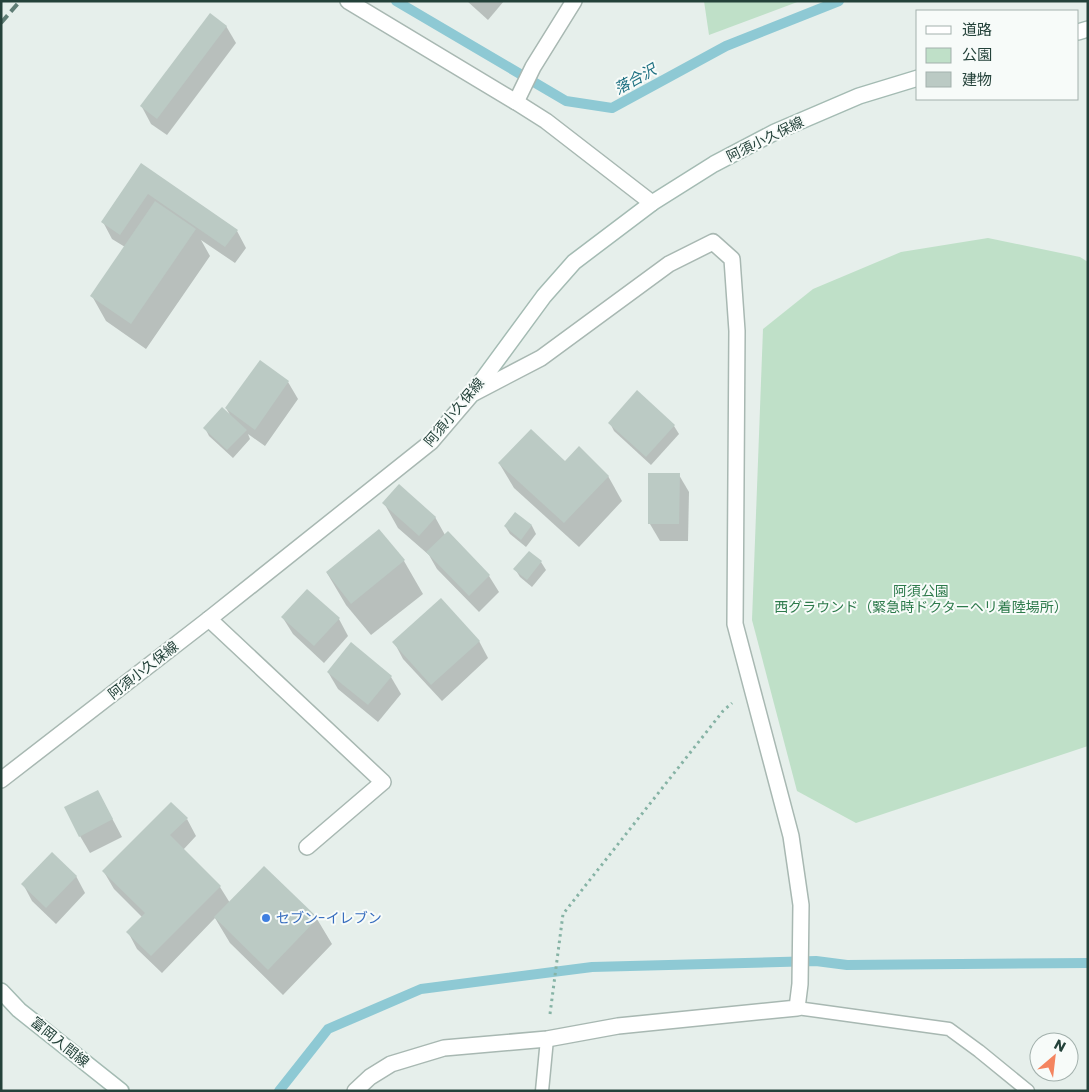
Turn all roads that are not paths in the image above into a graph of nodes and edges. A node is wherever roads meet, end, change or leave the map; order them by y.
1 (348, 1) edge
2 (574, 1) edge
3 (916, 79) edge
4 (518, 96) junction
5 (652, 203) junction
6 (472, 394) junction
7 (209, 619) junction
8 (1, 780) edge
9 (307, 847) dead end
10 (1, 991) edge
11 (797, 1008) junction
12 (547, 1039) junction
13 (121, 1091) edge
14 (355, 1091) edge
15 (542, 1091) edge
16 (1028, 1091) edge

1 - 4 street
2 - 4 street
3 - 5 street, 阿須小久保線
4 - 5 street
5 - 6 street, 阿須小久保線
6 - 7 street, 阿須小久保線
6 - 11 street
7 - 8 street, 阿須小久保線
7 - 9 street
10 - 13 street, 富岡入間線
11 - 12 street
11 - 16 lane
12 - 14 street
12 - 15 lane

